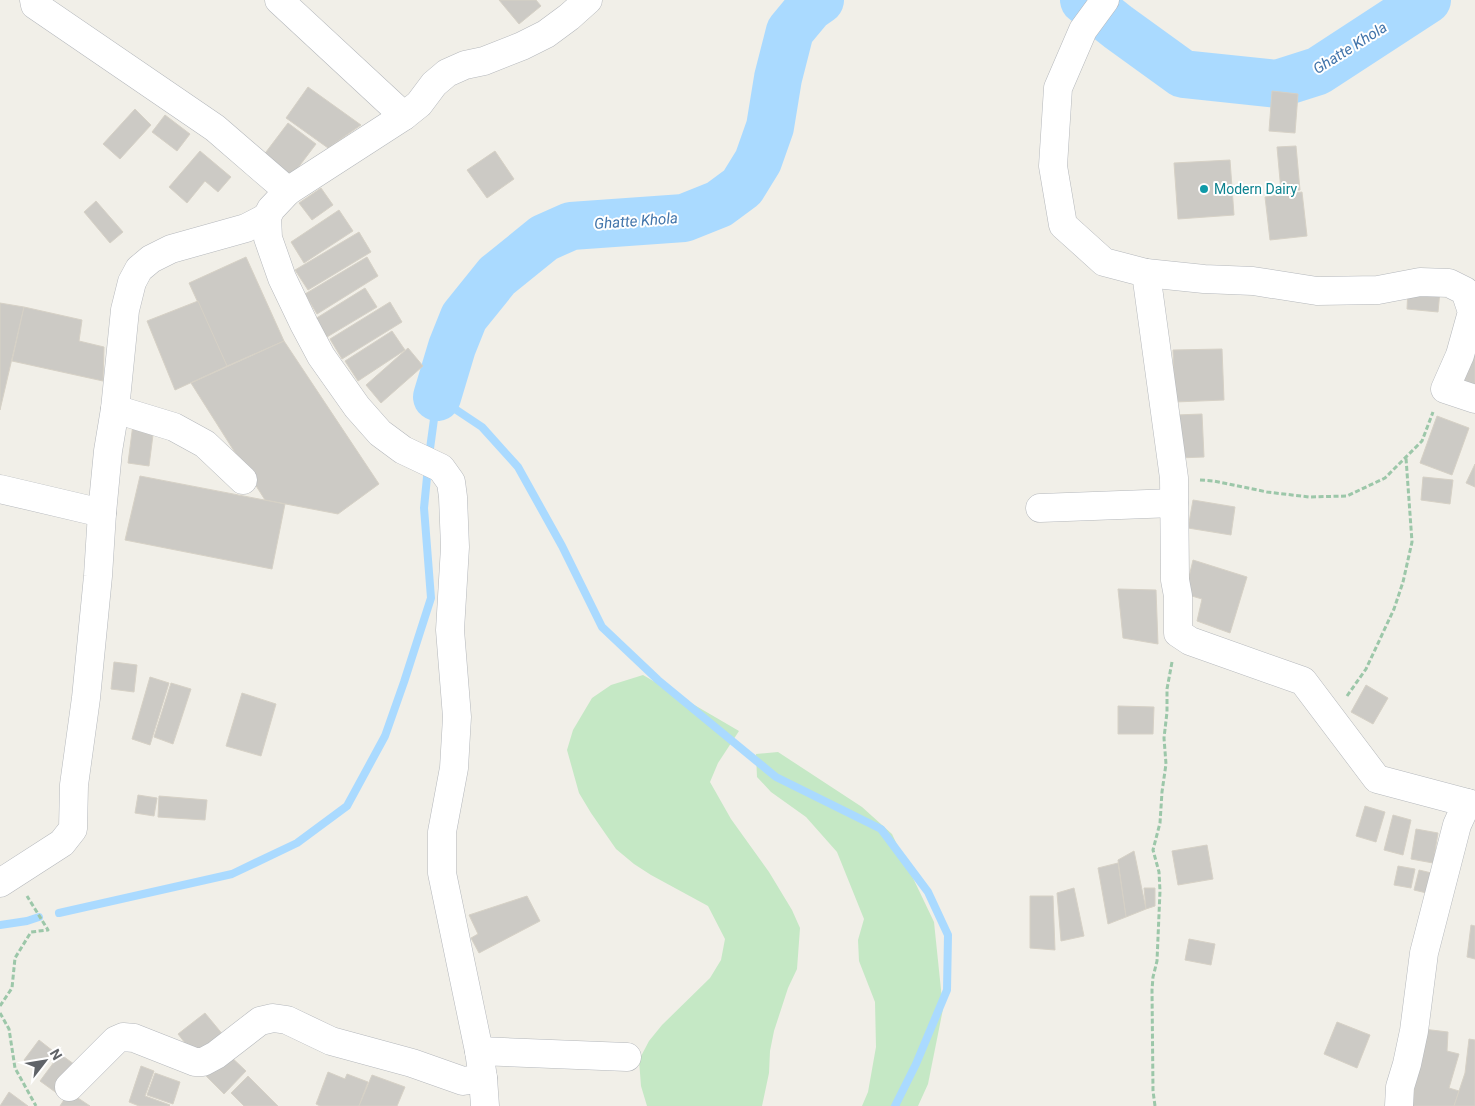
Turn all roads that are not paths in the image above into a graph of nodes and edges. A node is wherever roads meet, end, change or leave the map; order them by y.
1 (34, 0) edge
2 (280, 0) edge
3 (1104, 0) edge
4 (570, 6) edge
5 (404, 116) junction
6 (288, 191) junction
7 (267, 217) junction
8 (1146, 273) junction
9 (1475, 399) edge
10 (115, 408) junction
11 (243, 480) dead end
12 (0, 490) edge
13 (1174, 490) junction
14 (1040, 508) dead end
15 (102, 513) junction
16 (1471, 804) edge
17 (6, 879) edge
18 (480, 1051) junction
19 (627, 1057) dead end
20 (483, 1078) junction
21 (69, 1087) dead end
22 (485, 1106) edge
23 (1398, 1106) edge

1 - 6 street
2 - 5 street
3 - 8 street
4 - 5 street
5 - 6 street
6 - 7 street
7 - 10 street
7 - 18 street
8 - 9 street
8 - 13 street
10 - 11 street
10 - 15 street
12 - 15 street
13 - 14 street
13 - 16 street
15 - 17 street
16 - 23 street
18 - 19 street
18 - 20 street
20 - 21 street
20 - 22 street

